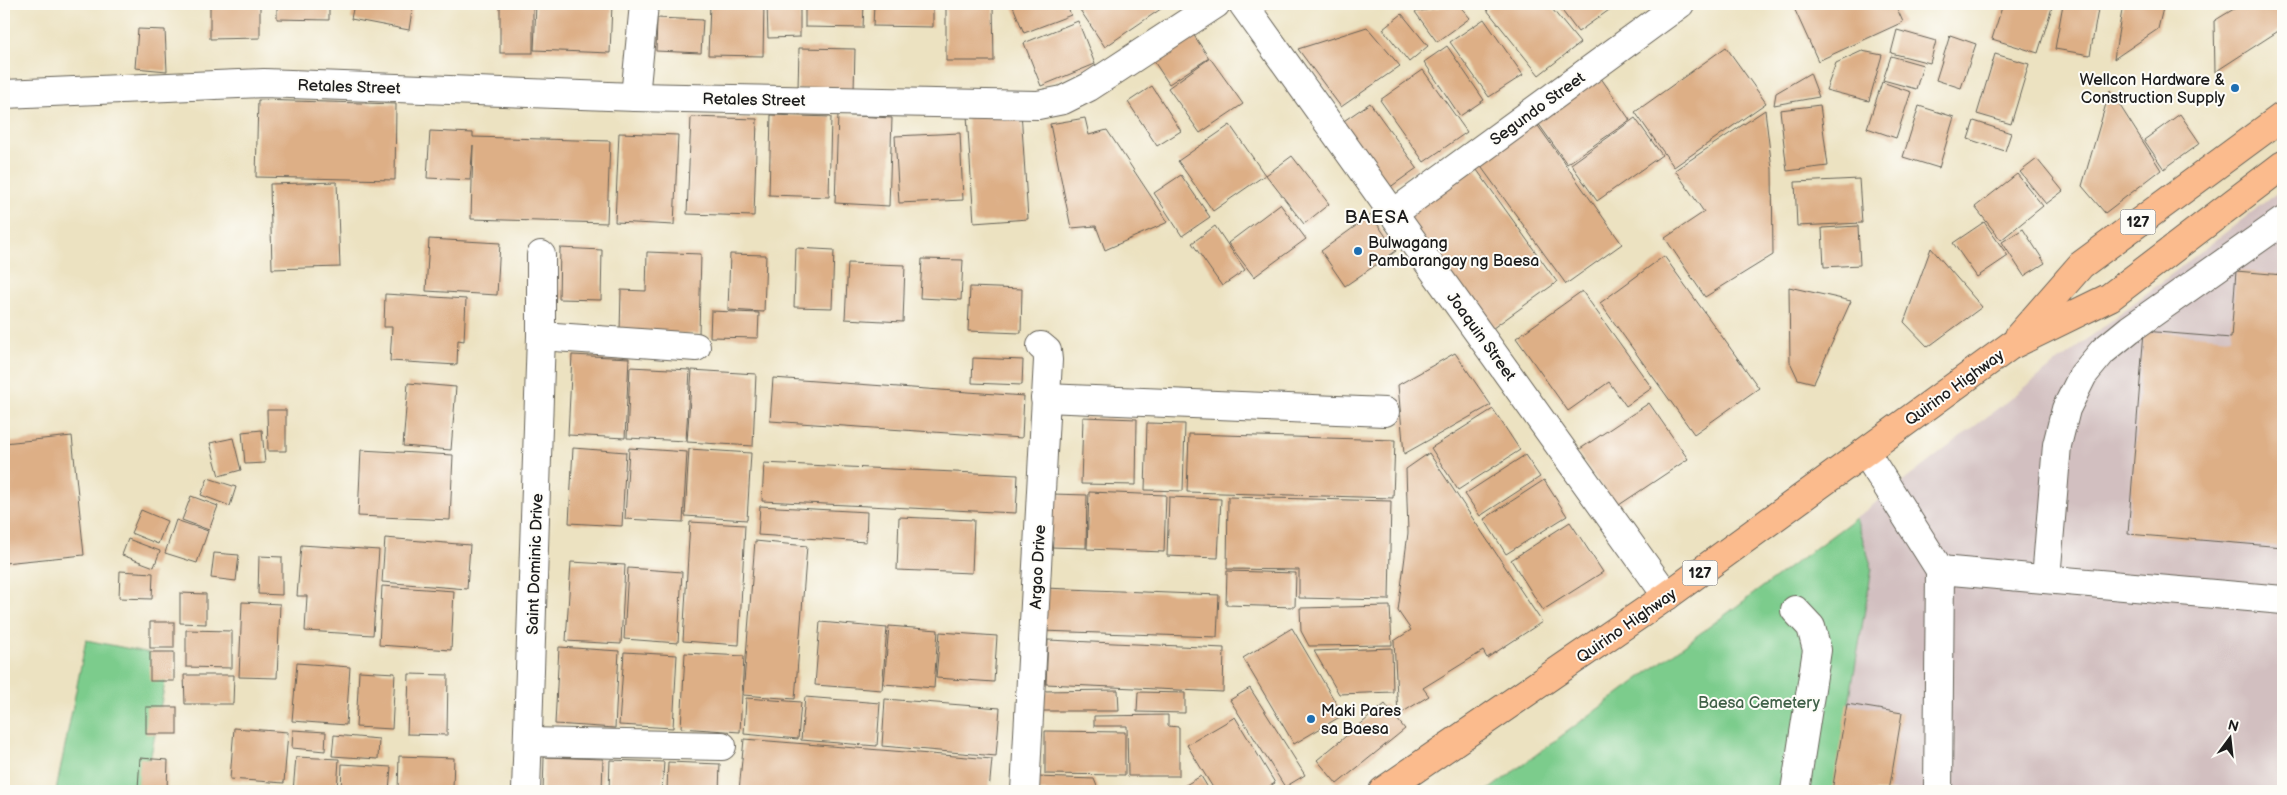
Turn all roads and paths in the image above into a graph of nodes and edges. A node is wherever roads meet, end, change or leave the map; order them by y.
1 (644, 4) edge
2 (1216, 4) edge
3 (1242, 4) edge
4 (1680, 4) edge
5 (4, 94) edge
6 (635, 97) junction
7 (2283, 116) edge
8 (2283, 165) edge
9 (1394, 213) junction
10 (2283, 221) edge
11 (541, 255) dead end
12 (542, 336) junction
13 (1041, 346) dead end
14 (2010, 346) junction
15 (696, 347) dead end
16 (1045, 398) junction
17 (1385, 412) dead end
18 (1866, 453) junction
19 (1940, 570) junction
20 (2046, 579) junction
21 (1667, 596) junction
22 (2283, 600) edge
23 (1795, 610) dead end
24 (528, 742) junction
25 (722, 746) dead end
26 (1391, 789) edge
27 (526, 791) edge
28 (1025, 791) edge
29 (1795, 791) edge
30 (1938, 791) edge

1 - 6 street
2 - 6 street, Retales Street
3 - 9 street, Joaquin Street
4 - 9 street, Segundo Street
5 - 6 street, Retales Street
7 - 14 main road, Quirino Highway / 127
8 - 14 main road, Quirino Highway / 127
9 - 21 street, Joaquin Street
10 - 20 street
11 - 12 street, Saint Dominic Drive
12 - 15 street
12 - 24 street, Saint Dominic Drive
13 - 16 street, Argao Drive
14 - 18 main road, Quirino Highway / 127
16 - 17 street
16 - 28 street, Argao Drive
18 - 19 street
18 - 21 main road, Quirino Highway / 127
19 - 20 street
19 - 30 street
20 - 22 street
21 - 26 main road, Quirino Highway / 127
23 - 29 street
24 - 25 street
24 - 27 street, Saint Dominic Drive

